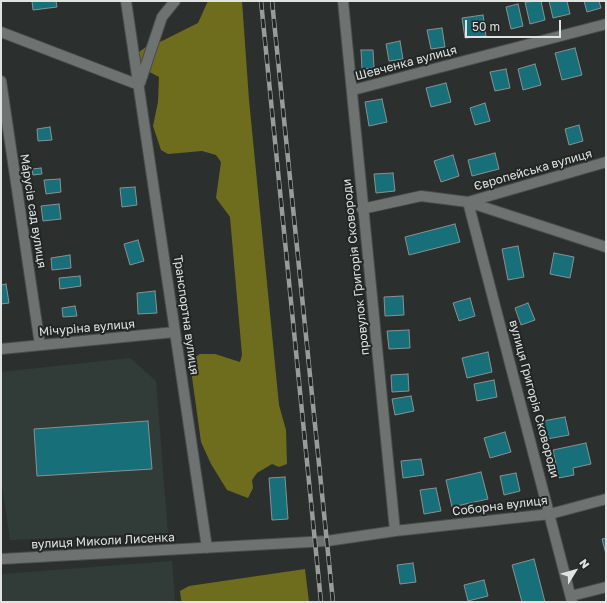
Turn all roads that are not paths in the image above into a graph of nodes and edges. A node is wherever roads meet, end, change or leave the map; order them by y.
1 (126, 1) edge
2 (175, 1) edge
3 (343, 1) edge
4 (606, 24) edge
5 (1, 32) edge
6 (1, 81) edge
7 (139, 85) junction
8 (353, 90) junction
9 (606, 162) edge
10 (468, 202) junction
11 (362, 209) junction
12 (606, 247) edge
13 (175, 332) junction
14 (40, 345) junction
15 (1, 349) edge
16 (606, 499) edge
17 (550, 514) junction
18 (395, 531) junction
19 (207, 548) junction
20 (1, 559) edge
21 (606, 587) edge
22 (572, 599) edge

1 - 7 street, Транспортна вулиця
2 - 7 street
3 - 8 street, провулок Григорія Сковороди
4 - 8 street, Шевченка вулиця
5 - 7 street
6 - 14 street, Мáрусів сад вулиця
7 - 13 street, Транспортна вулиця
8 - 11 street, провулок Григорія Сковороди
9 - 10 street, Європейська вулиця
10 - 11 street
10 - 12 street
10 - 17 street, вулиця Григорія Сковороди
11 - 18 street, провулок Григорія Сковороди
13 - 14 street, Мічуріна вулиця
13 - 19 street, Транспортна вулиця
14 - 15 street, Мічуріна вулиця
16 - 17 street, Соборна вулиця
17 - 18 street, Соборна вулиця
17 - 22 street, вулиця Григорія Сковороди
18 - 19 street, Соборна вулиця
19 - 20 street, вулиця Миколи Лисенка
21 - 22 street

